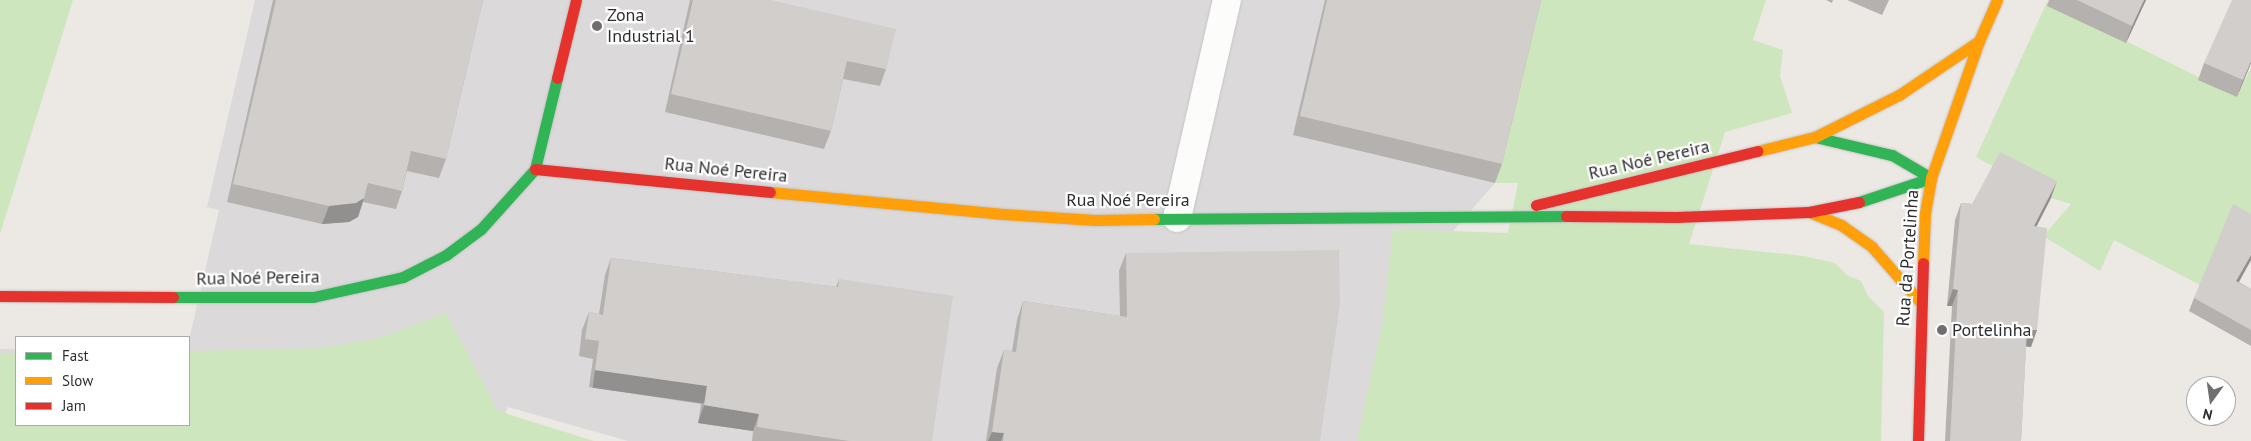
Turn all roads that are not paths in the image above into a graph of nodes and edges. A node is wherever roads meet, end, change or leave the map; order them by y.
1 (576, 0) edge
2 (1227, 0) edge
3 (1997, 0) edge
4 (1979, 41) junction
5 (1815, 137) junction
6 (535, 169) junction
7 (1931, 178) junction
8 (1809, 212) junction
9 (1491, 215) junction
10 (1176, 218) junction
11 (0, 296) edge
12 (1921, 303) junction
13 (1918, 441) edge

1 - 6 street
2 - 10 street
3 - 4 street, Rua da Portelinha
4 - 5 street, Rua Noé Pereira
4 - 7 street, Rua da Portelinha
5 - 7 street, Rua Noé Pereira
5 - 9 street, Rua Noé Pereira
6 - 10 street, Rua Noé Pereira
6 - 11 street, Rua Noé Pereira
7 - 8 street, Rua Noé Pereira
7 - 12 street, Rua da Portelinha
8 - 9 street, Rua Noé Pereira
8 - 12 street, Rua Noé Pereira
9 - 10 street, Rua Noé Pereira
12 - 13 street, Rua da Portelinha

